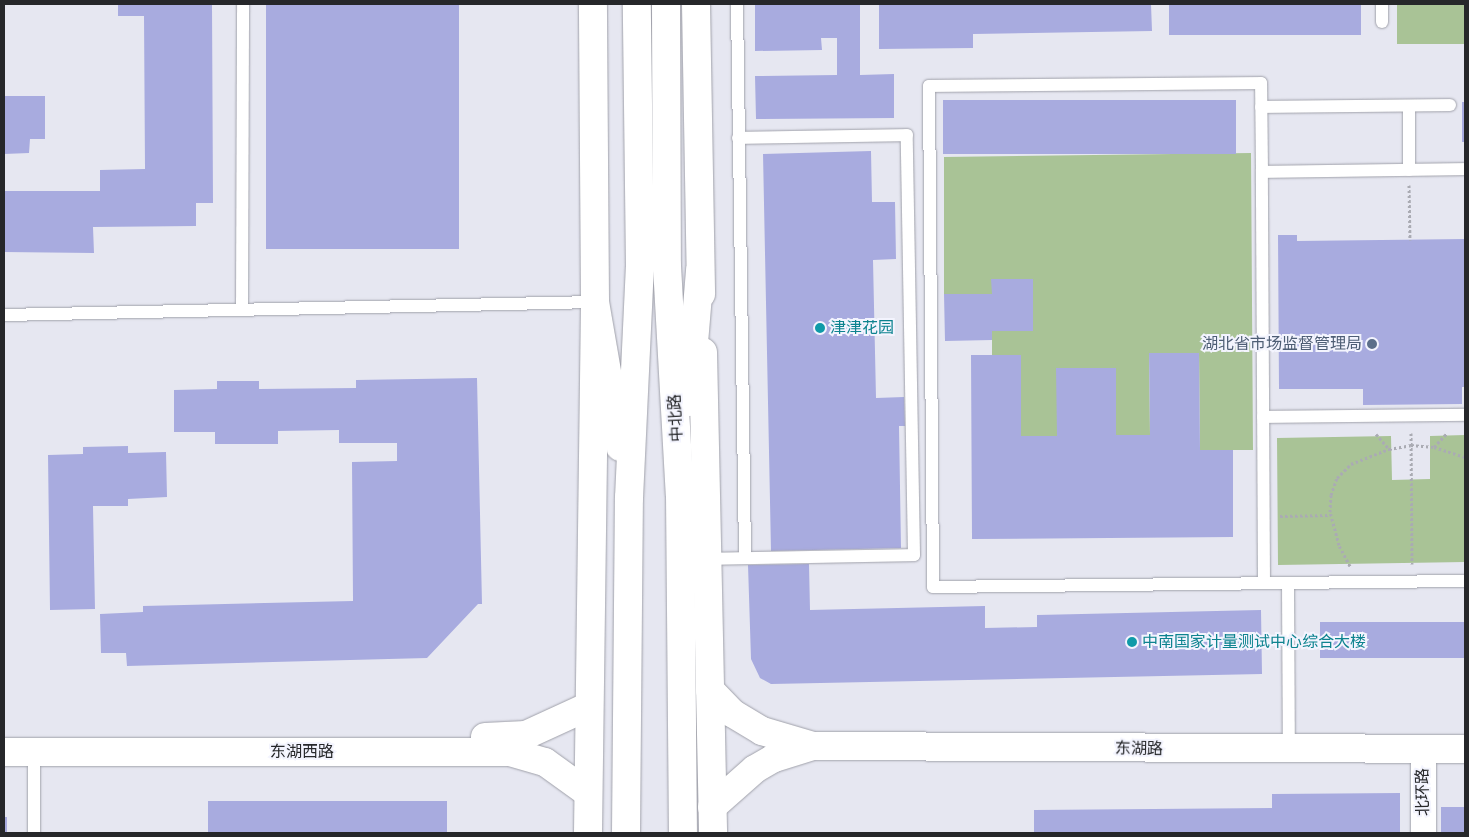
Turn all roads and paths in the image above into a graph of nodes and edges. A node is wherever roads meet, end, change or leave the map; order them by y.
1 (243, 4) edge
2 (594, 4) edge
3 (637, 4) edge
4 (666, 4) edge
5 (696, 4) edge
6 (737, 4) edge
7 (1382, 4) edge
8 (1382, 22) dead end
9 (1450, 105) dead end
10 (1409, 106) junction
11 (1261, 107) junction
12 (738, 138) junction
13 (1409, 170) junction
14 (1465, 170) edge
15 (1262, 172) junction
16 (1410, 240) dead end
17 (700, 270) junction
18 (596, 302) junction
19 (242, 308) junction
20 (4, 315) edge
21 (1465, 415) edge
22 (1411, 416) junction
23 (1263, 417) junction
24 (1411, 446) junction
25 (1465, 457) edge
26 (680, 495) junction
27 (629, 498) junction
28 (1331, 515) junction
29 (1264, 516) junction
30 (745, 558) junction
31 (709, 559) junction
32 (681, 560) junction
33 (1465, 581) edge
34 (1412, 582) junction
35 (1264, 583) junction
36 (1288, 583) junction
37 (1360, 583) junction
38 (710, 690) junction
39 (589, 706) junction
40 (4, 736) edge
41 (813, 746) junction
42 (1465, 749) edge
43 (1289, 750) junction
44 (1423, 750) junction
45 (4, 752) edge
46 (34, 752) junction
47 (588, 793) junction
48 (712, 820) edge
49 (34, 833) edge
50 (588, 833) edge
51 (626, 833) edge
52 (683, 833) edge
53 (1424, 833) edge

1 - 19 lane
2 - 18 main road
3 - 27 main road
4 - 26 main road, 中北路
5 - 17 main road, 中北路
6 - 12 lane
7 - 8 lane
9 - 10 lane
10 - 11 lane
10 - 13 lane
11 - 15 lane
11 - 35 lane
12 - 30 lane
12 - 30 lane
13 - 14 lane
13 - 15 lane
13 - 16 path
15 - 23 lane
17 - 26 main road
17 - 31 main road, 中北路
18 - 19 lane
18 - 27 main road
18 - 39 main road
19 - 20 lane
21 - 22 lane
22 - 23 lane
22 - 24 path
23 - 29 lane
24 - 25 path
24 - 28 path
24 - 34 path
26 - 32 main road, 中北路
27 - 51 main road
28 - 29 path
28 - 37 path
29 - 35 lane
30 - 31 lane
31 - 32 lane
31 - 38 main road, 中北路
32 - 52 main road, 中北路
33 - 34 lane
34 - 37 lane
35 - 36 lane
36 - 37 lane
36 - 43 lane
38 - 41 main road, 东湖路
38 - 48 main road, 中北路
39 - 40 main road, 东湖西路
39 - 47 main road
41 - 43 main road, 东湖路
41 - 48 main road, 东湖路
42 - 44 main road, 东湖路
43 - 44 main road, 东湖路
44 - 53 street, 北环路
45 - 46 main road, 东湖西路
46 - 47 main road, 东湖西路
46 - 49 lane
47 - 50 main road

